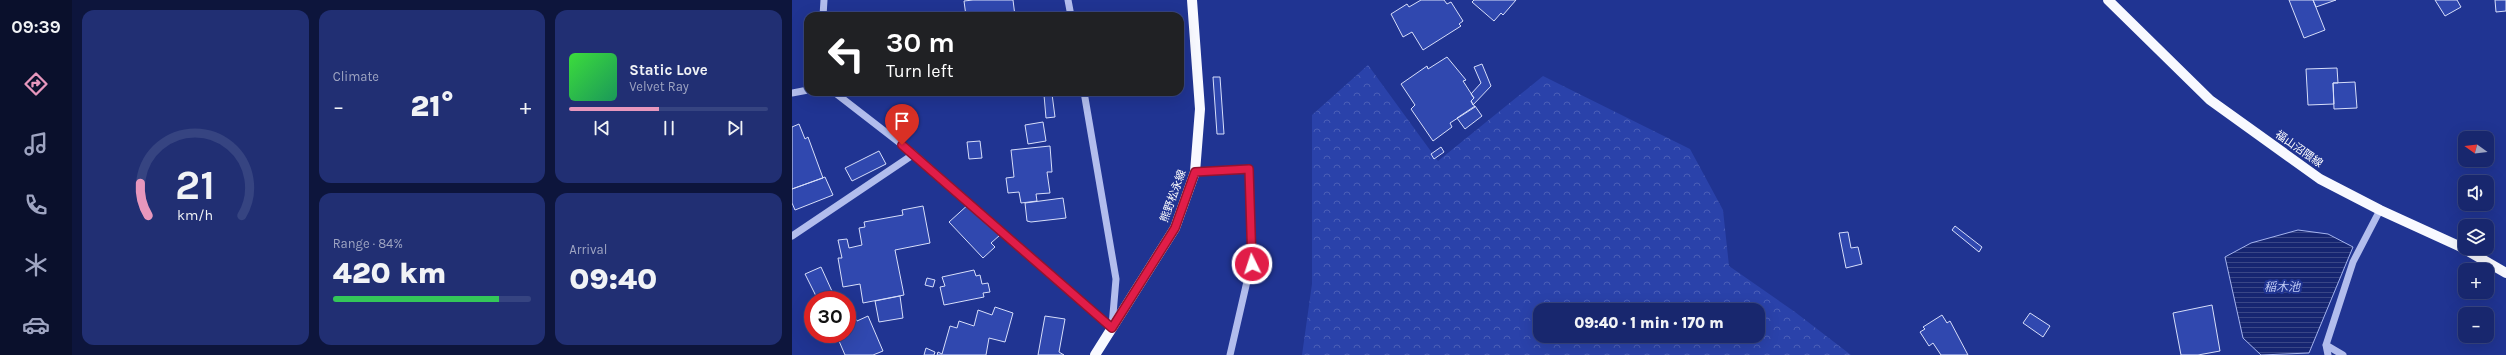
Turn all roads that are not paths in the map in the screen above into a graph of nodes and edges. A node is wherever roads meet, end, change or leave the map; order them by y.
1 (824, 0) edge
2 (1068, 0) edge
3 (1192, 0) edge
4 (2108, 0) edge
5 (823, 12) edge
6 (1070, 12) edge
7 (804, 91) edge
8 (792, 93) edge
9 (839, 96) edge
10 (1085, 96) edge
11 (914, 154) junction
12 (1195, 172) junction
13 (2380, 210) junction
14 (792, 236) edge
15 (2506, 273) edge
16 (1112, 328) junction
17 (2326, 345) junction
18 (1095, 355) edge
19 (1230, 355) edge
20 (2328, 355) edge
21 (2343, 355) edge

1 - 5 street
2 - 6 street
3 - 12 main road, 熊野松永線
4 - 13 main road, 福山沼隈線
7 - 8 street
9 - 11 street
10 - 16 street
11 - 14 street
11 - 16 street
12 - 16 main road, 熊野松永線
12 - 19 street
13 - 15 main road, 福山沼隈線
13 - 17 street
16 - 18 main road, 熊野松永線
17 - 20 street
17 - 21 street

